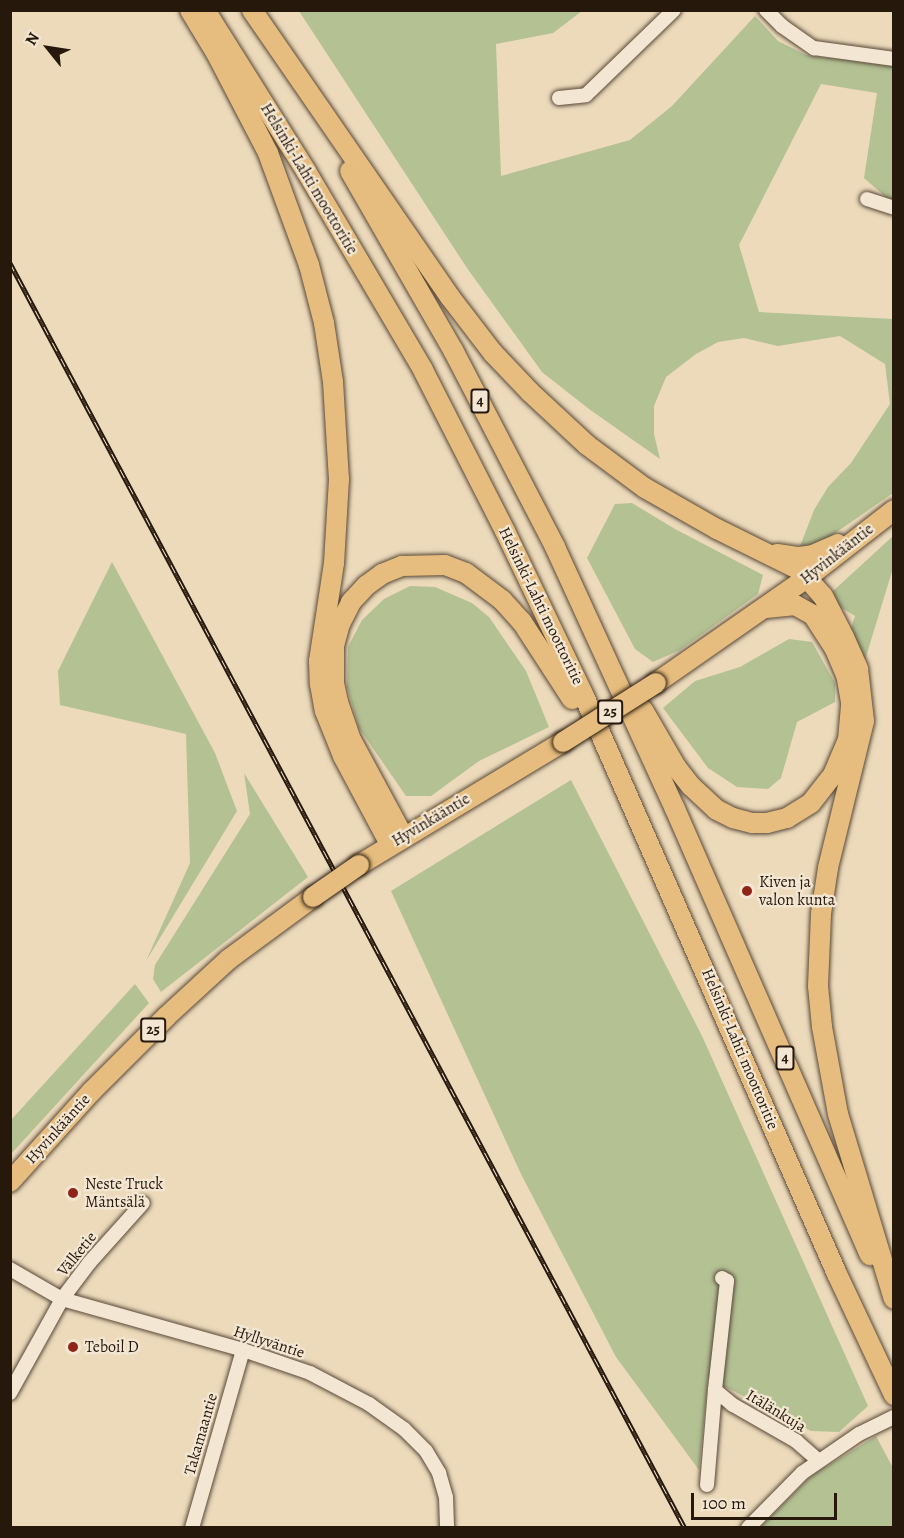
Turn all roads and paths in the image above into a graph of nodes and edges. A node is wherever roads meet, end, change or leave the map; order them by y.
1 (190, 10) edge
2 (205, 10) edge
3 (251, 10) edge
4 (674, 10) edge
5 (766, 10) edge
6 (894, 59) edge
7 (559, 98) dead end
8 (867, 199) dead end
9 (894, 207) edge
10 (889, 514) edge
11 (555, 547) junction
12 (762, 550) junction
13 (808, 578) junction
14 (766, 608) junction
15 (396, 840) junction
16 (672, 898) junction
17 (10, 1182) edge
18 (143, 1203) dead end
19 (10, 1269) edge
20 (722, 1278) dead end
21 (62, 1299) junction
22 (894, 1299) edge
23 (894, 1308) edge
24 (243, 1350) junction
25 (716, 1390) junction
26 (10, 1393) edge
27 (894, 1395) edge
28 (894, 1417) edge
29 (819, 1461) junction
30 (708, 1485) dead end
31 (192, 1527) edge
32 (447, 1527) edge
33 (748, 1527) edge

1 - 15 highway
2 - 16 highway, Helsinki-Lahti moottoritie / 4
3 - 11 highway, 4
3 - 12 highway
4 - 7 street
5 - 6 street
8 - 9 street
10 - 12 highway
10 - 13 highway, Hyvinkääntie / 25
11 - 14 highway
11 - 23 highway, 4
12 - 13 highway
13 - 14 highway, Hyvinkääntie / 25
13 - 22 highway
14 - 15 highway, Hyvinkääntie / 25, bridge
15 - 16 highway
15 - 17 highway, Hyvinkääntie / 25, bridge
16 - 27 highway, Helsinki-Lahti moottoritie / 4
18 - 21 street, Välketie
19 - 21 street, Hyllyväntie
20 - 25 street
21 - 24 street, Hyllyväntie
21 - 26 street, Välketie
24 - 31 street, Takamaantie
24 - 32 street, Hyllyväntie
25 - 29 street, Itälänkuja
25 - 30 street
28 - 29 street
29 - 33 street

